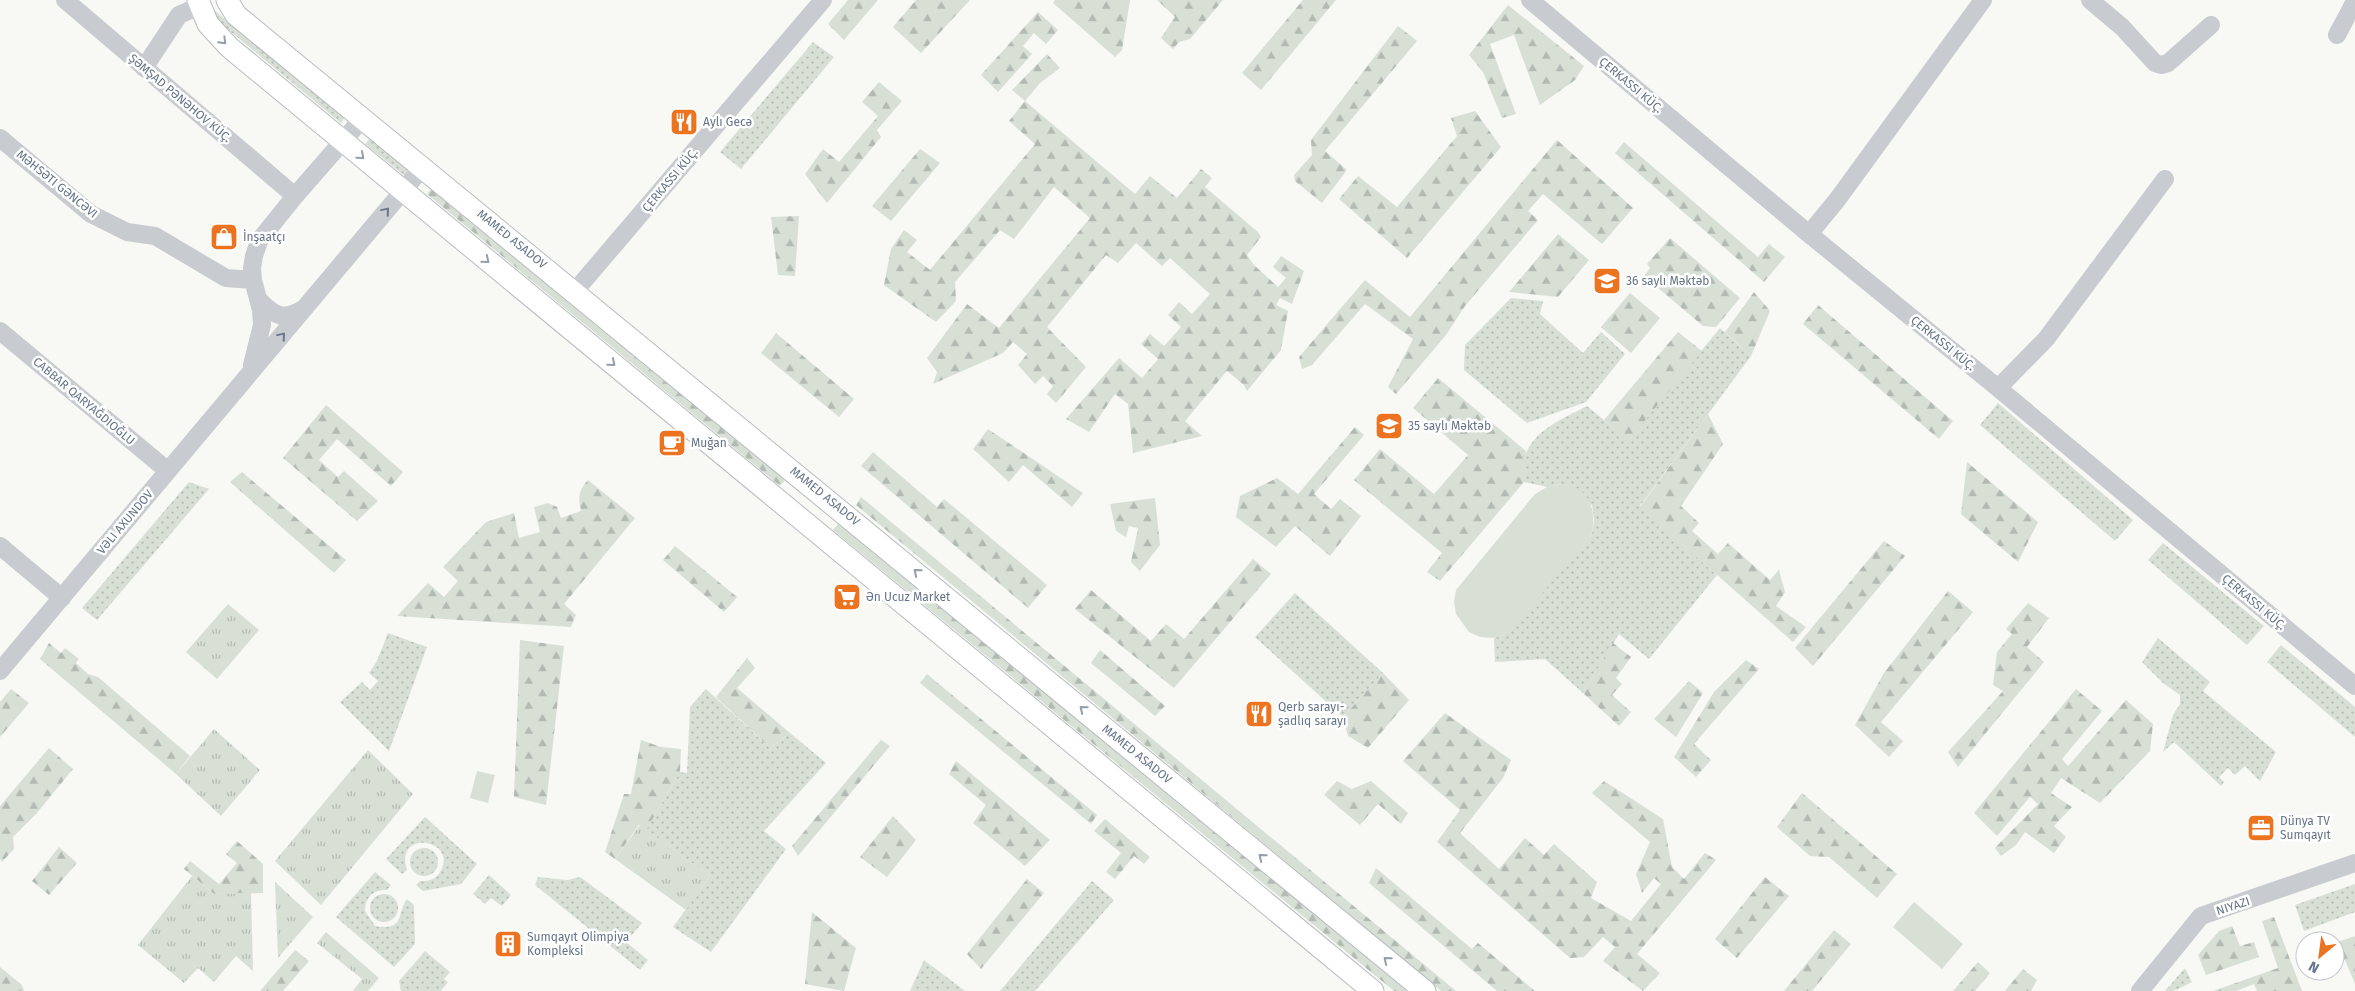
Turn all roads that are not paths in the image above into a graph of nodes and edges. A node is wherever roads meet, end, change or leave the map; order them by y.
1 (65, 0) edge
2 (227, 0) edge
3 (823, 0) edge
4 (1530, 0) edge
5 (1983, 0) edge
6 (2090, 0) edge
7 (2355, 1) edge
8 (199, 3) edge
9 (2211, 25) dead end
10 (2337, 35) dead end
11 (144, 68) junction
12 (363, 118) junction
13 (0, 138) edge
14 (343, 141) junction
15 (423, 168) junction
16 (2165, 179) dead end
17 (403, 191) junction
18 (295, 196) junction
19 (1809, 234) junction
20 (252, 280) junction
21 (575, 291) junction
22 (258, 299) junction
23 (305, 308) junction
24 (0, 332) edge
25 (250, 373) junction
26 (1998, 388) junction
27 (168, 471) junction
28 (0, 546) edge
29 (62, 598) junction
30 (0, 672) edge
31 (2355, 686) edge
32 (2355, 863) edge
33 (1373, 991) edge
34 (1425, 991) edge
35 (2140, 991) edge

1 - 11 street, ŞƏMŞAD PƏNƏHOV KÜÇ.
2 - 12 main road, MAMED ASADOV
3 - 21 street
4 - 19 street
5 - 19 street
6 - 9 street
7 - 10 street
8 - 11 street
8 -> 14 main road
11 - 18 street, ŞƏMŞAD PƏNƏHOV KÜÇ.
12 - 14 street
12 - 15 main road, MAMED ASADOV
13 - 20 street, MƏHSƏTI GƏNCƏVI
14 -> 17 main road
14 - 18 street
15 - 17 street, VƏLI AXUNDOV
15 - 21 main road, MAMED ASADOV
16 - 26 street
23 -> 17 street, VƏLI AXUNDOV
17 -> 33 main road
18 - 20 street
19 - 26 street
20 - 22 street
34 -> 21 main road, MAMED ASADOV
22 - 23 street
22 - 25 street
25 -> 23 street, VƏLI AXUNDOV
24 - 27 street
25 - 27 street, VƏLI AXUNDOV
26 - 31 street
27 - 29 street, VƏLI AXUNDOV
28 - 29 street
29 - 30 street, VƏLI AXUNDOV
32 - 35 street, NIYAZI

